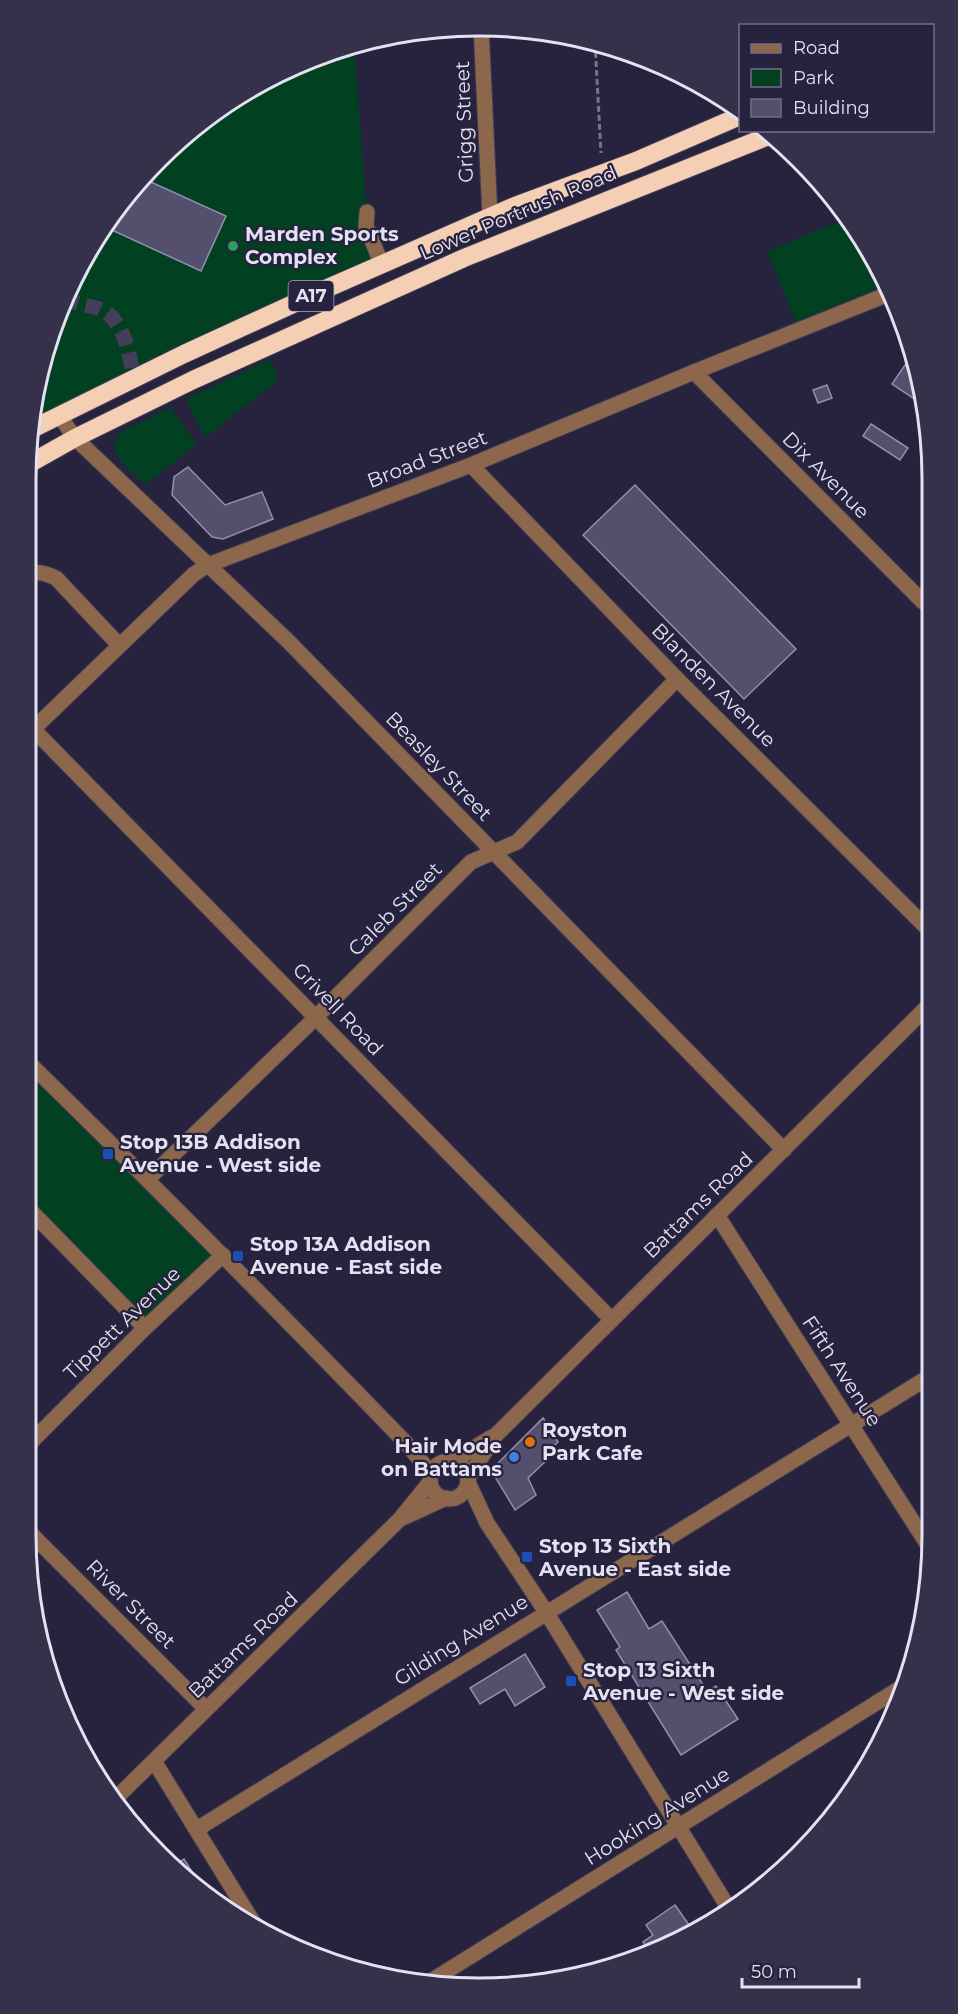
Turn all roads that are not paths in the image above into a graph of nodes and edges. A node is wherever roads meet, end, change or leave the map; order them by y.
1 (481, 36) edge
2 (735, 118) edge
3 (762, 139) edge
4 (367, 212) dead end
5 (490, 217) junction
6 (535, 228) junction
7 (464, 258) junction
8 (382, 265) junction
9 (883, 297) edge
10 (694, 372) junction
11 (134, 378) junction
12 (177, 388) junction
13 (60, 415) junction
14 (120, 415) junction
15 (40, 425) edge
16 (75, 438) junction
17 (37, 460) edge
18 (471, 465) junction
19 (208, 565) junction
20 (36, 573) edge
21 (922, 601) edge
22 (119, 645) junction
23 (677, 679) junction
24 (36, 726) edge
25 (36, 740) edge
26 (494, 852) junction
27 (922, 923) edge
28 (922, 1012) edge
29 (316, 1017) junction
30 (36, 1070) edge
31 (784, 1150) junction
32 (148, 1179) junction
33 (717, 1215) junction
34 (36, 1216) edge
35 (223, 1255) junction
36 (611, 1319) junction
37 (145, 1328) junction
38 (922, 1381) edge
39 (851, 1425) junction
40 (495, 1436) junction
41 (36, 1437) edge
42 (438, 1470) junction
43 (468, 1480) junction
44 (450, 1498) junction
45 (400, 1519) junction
46 (487, 1523) junction
47 (922, 1536) edge
48 (36, 1539) edge
49 (546, 1612) junction
50 (892, 1693) edge
51 (206, 1709) junction
52 (154, 1761) junction
53 (120, 1794) edge
54 (678, 1827) junction
55 (197, 1829) junction
56 (725, 1903) edge
57 (248, 1913) edge
58 (439, 1976) edge

1 - 5 street, Grigg Street
2 - 5 highway, Lower Portrush Road / A17
3 - 6 highway, Lower Portrush Road / A17
4 - 8 street
5 - 6 highway
5 - 7 highway
5 - 8 highway, Lower Portrush Road / A17
6 - 7 highway, Lower Portrush Road / A17
7 - 12 highway, Lower Portrush Road / A17
8 - 11 highway, Lower Portrush Road / A17
9 - 10 street, Broad Street
10 - 18 street, Broad Street
10 - 21 street, Dix Avenue
11 - 12 highway
11 - 13 highway, Lower Portrush Road / A17
11 - 14 highway
12 - 14 highway, Lower Portrush Road / A17
13 - 15 highway, Lower Portrush Road / A17
13 - 16 street, Beasley Street
14 - 16 highway, Lower Portrush Road / A17
16 - 17 highway, Lower Portrush Road / A17
16 - 19 street, Beasley Street
18 - 19 street, Broad Street
18 - 23 street, Blanden Avenue
19 - 22 street, Broad Street
19 - 26 street, Beasley Street
20 - 22 street
22 - 24 street, Broad Street
23 - 26 street, Caleb Street
23 - 27 street, Blanden Avenue
25 - 29 street, Grivell Road
26 - 29 street, Caleb Street
26 - 31 street, Beasley Street
28 - 31 street, Battams Road
29 - 32 street, Caleb Street
29 - 36 street, Grivell Road
30 - 32 street
31 - 33 street, Battams Road
32 - 35 street
33 - 36 street, Battams Road
33 - 39 street, Fifth Avenue
34 - 37 street
35 - 37 street, Tippett Avenue
35 - 42 street
36 - 40 street, Battams Road
37 - 41 street, Tippett Avenue
38 - 39 street, Gilding Avenue
39 - 47 street, Fifth Avenue
39 - 49 street, Gilding Avenue
40 - 42 street, Battams Road
40 - 43 street, Battams Road
42 - 43 street
42 - 44 street
42 - 45 street, Battams Road
43 - 44 street
43 - 46 street
44 - 45 street, Battams Road
44 - 46 street
45 - 51 street, Battams Road
46 - 49 street
48 - 51 street, River Street
49 - 54 street
49 - 55 street, Gilding Avenue
50 - 54 street, Hooking Avenue
51 - 52 street, Battams Road
52 - 53 street, Battams Road
52 - 55 street
54 - 56 street
54 - 58 street, Hooking Avenue
55 - 57 street

